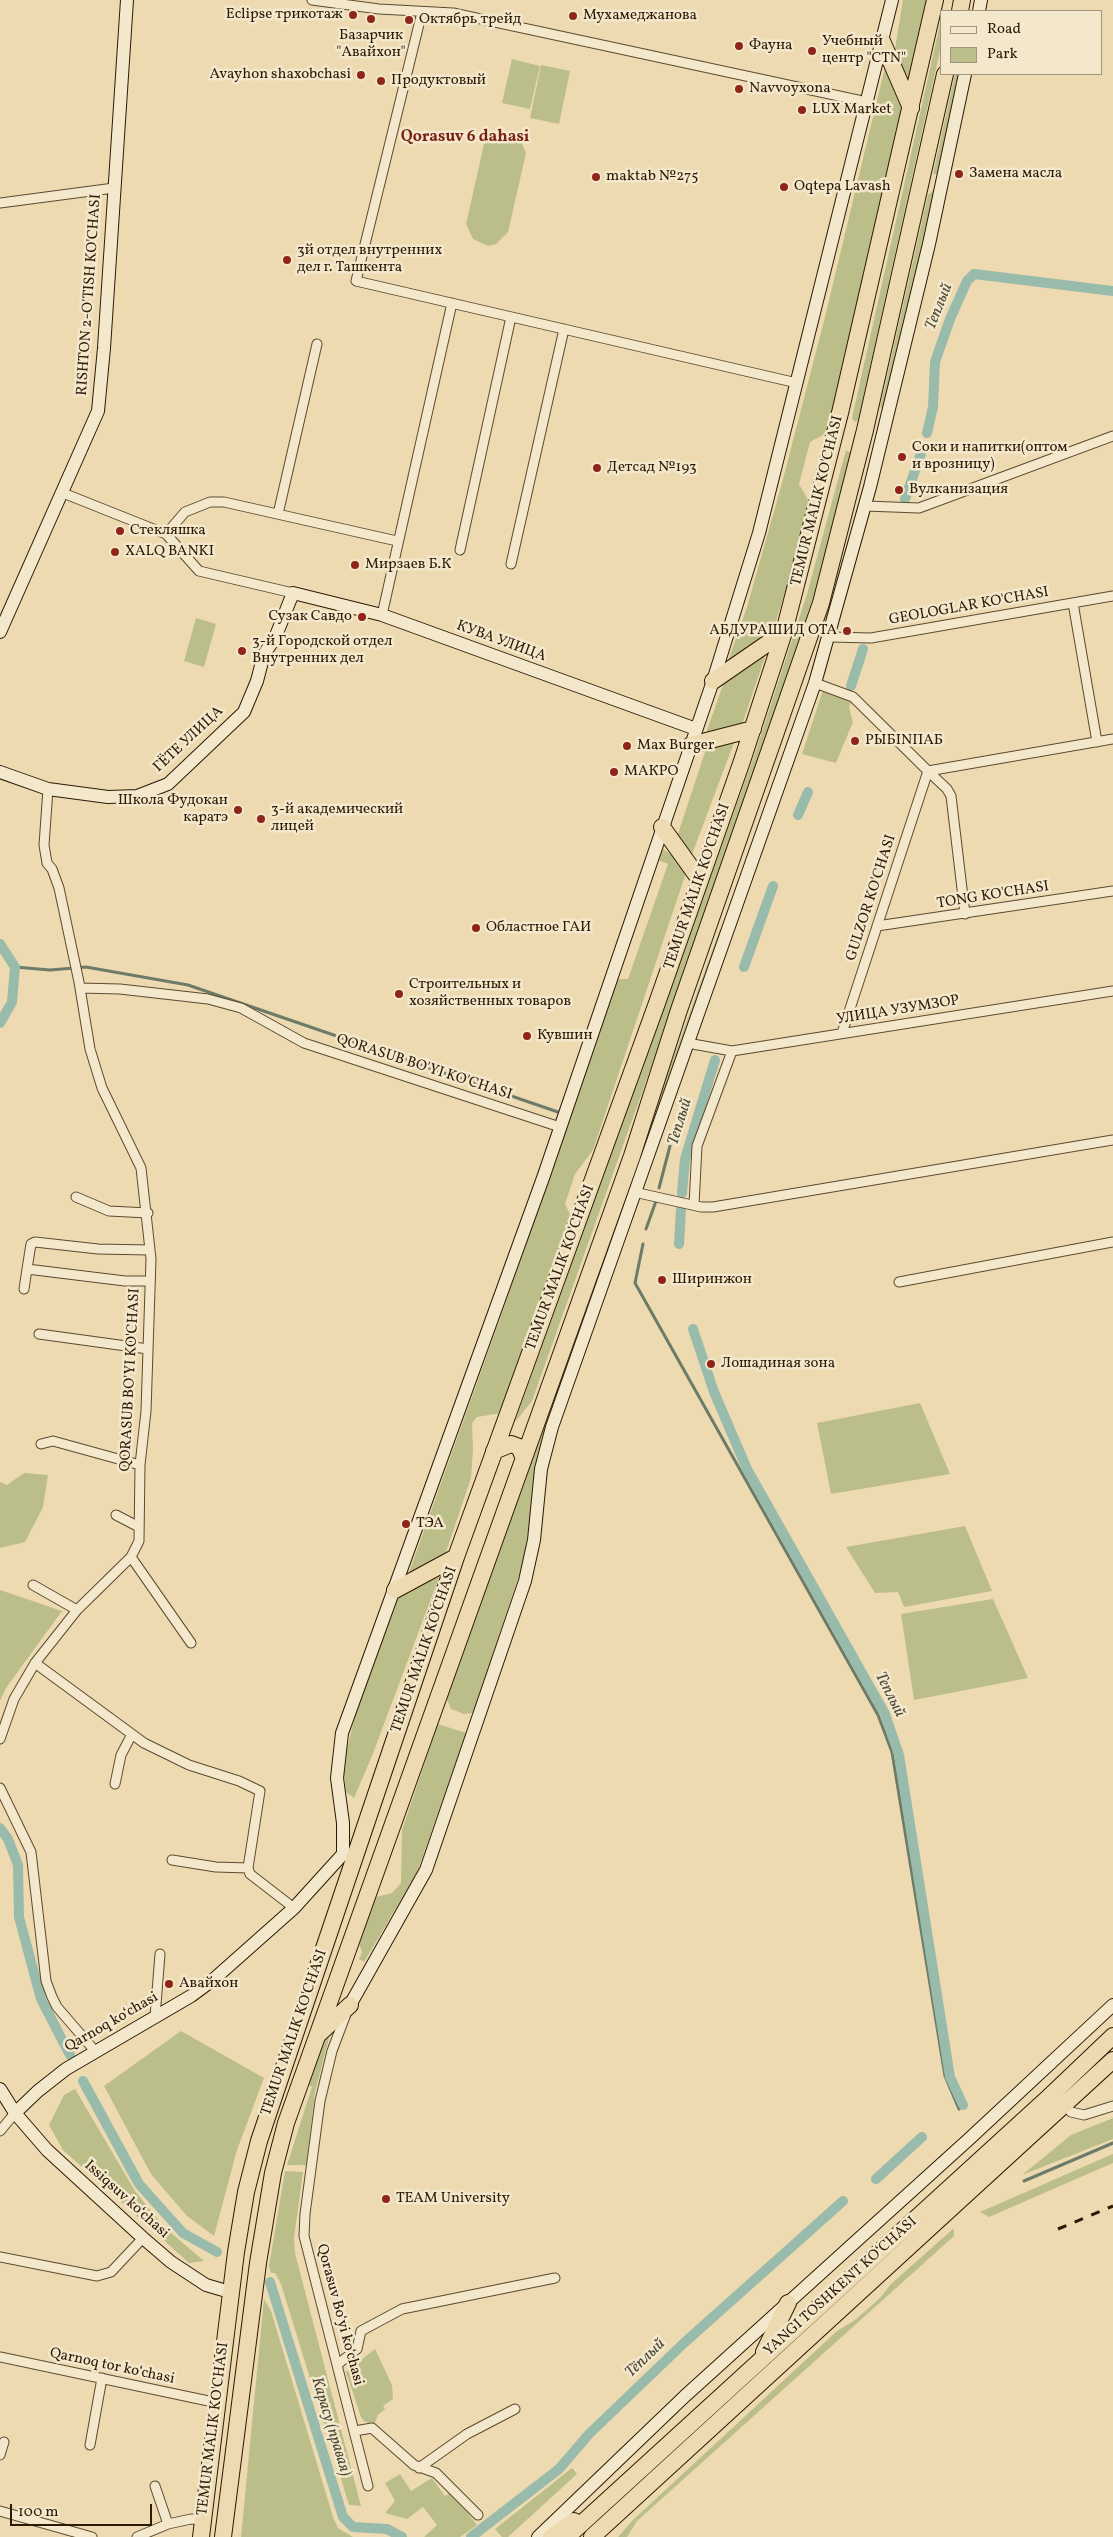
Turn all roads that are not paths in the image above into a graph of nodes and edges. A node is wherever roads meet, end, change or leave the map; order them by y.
1 (127, 0) edge
2 (312, 0) edge
3 (892, 0) edge
4 (936, 0) edge
5 (380, 5) edge
6 (422, 12) junction
7 (882, 41) junction
8 (946, 75) edge
9 (965, 75) edge
10 (867, 102) junction
11 (911, 108) junction
12 (114, 188) junction
13 (0, 204) edge
14 (452, 304) junction
15 (511, 317) junction
16 (564, 329) junction
17 (317, 344) dead end
18 (797, 383) junction
19 (836, 429) junction
20 (864, 436) junction
21 (1113, 436) edge
22 (63, 493) junction
23 (865, 506) junction
24 (278, 514) junction
25 (166, 534) junction
26 (397, 541) junction
27 (460, 550) dead end
28 (511, 564) dead end
29 (292, 593) junction
30 (1113, 596) edge
31 (1073, 603) junction
32 (382, 615) junction
33 (0, 632) edge
34 (784, 632) junction
35 (830, 637) junction
36 (713, 681) junction
37 (815, 683) junction
38 (753, 729) junction
39 (694, 737) junction
40 (1113, 739) edge
41 (1097, 742) junction
42 (928, 771) junction
43 (0, 772) edge
44 (48, 789) junction
45 (662, 828) junction
46 (700, 880) junction
47 (1113, 891) edge
48 (965, 914) junction
49 (877, 926) junction
50 (80, 988) junction
51 (1113, 991) edge
52 (842, 1033) junction
53 (687, 1043) junction
54 (732, 1051) junction
55 (560, 1127) junction
56 (1113, 1140) edge
57 (634, 1149) junction
58 (643, 1168) junction
59 (634, 1192) junction
60 (76, 1197) dead end
61 (694, 1205) junction
62 (148, 1213) junction
63 (1113, 1242) edge
64 (150, 1250) junction
65 (27, 1269) junction
66 (150, 1281) junction
67 (899, 1282) dead end
68 (24, 1289) dead end
69 (592, 1313) junction
70 (570, 1327) junction
71 (39, 1334) dead end
72 (148, 1349) junction
73 (41, 1444) dead end
74 (494, 1451) junction
75 (523, 1456) junction
76 (140, 1465) junction
77 (116, 1515) dead end
78 (139, 1527) junction
79 (130, 1557) junction
80 (456, 1557) junction
81 (33, 1585) dead end
82 (395, 1590) junction
83 (77, 1610) junction
84 (191, 1643) dead end
85 (35, 1663) junction
86 (132, 1734) junction
87 (0, 1740) edge
88 (115, 1784) dead end
89 (0, 1788) edge
90 (349, 1856) junction
91 (172, 1860) dead end
92 (377, 1866) junction
93 (248, 1868) junction
94 (294, 1908) junction
95 (160, 1954) dead end
96 (350, 2005) junction
97 (1113, 2005) edge
98 (156, 2017) junction
99 (1113, 2036) edge
100 (316, 2038) junction
101 (95, 2051) junction
102 (1113, 2060) edge
103 (0, 2089) edge
104 (1066, 2106) junction
105 (1113, 2106) edge
106 (15, 2113) junction
107 (0, 2130) edge
108 (143, 2238) junction
109 (0, 2256) edge
110 (554, 2278) dead end
111 (230, 2292) junction
112 (788, 2303) junction
113 (0, 2357) edge
114 (759, 2362) junction
115 (338, 2364) junction
116 (102, 2378) junction
117 (218, 2403) junction
118 (514, 2409) dead end
119 (355, 2431) junction
120 (4, 2442) dead end
121 (90, 2444) dead end
122 (0, 2455) edge
123 (419, 2468) junction
124 (155, 2486) dead end
125 (368, 2486) dead end
126 (618, 2490) junction
127 (630, 2502) junction
128 (0, 2511) edge
129 (478, 2515) dead end
130 (204, 2520) junction
131 (168, 2524) junction
132 (92, 2537) edge
133 (137, 2537) edge
134 (201, 2537) edge
135 (223, 2537) edge
136 (538, 2537) edge
137 (551, 2537) edge
138 (567, 2537) edge
139 (592, 2537) edge
140 (599, 2537) edge

1 - 12 street, RISHTON 2-O'TISH KO'CHASI
2 - 5 street
3 - 7 street
4 - 11 highway, TEMUR MALIK KO'CHASI
5 - 6 street
6 - 10 street
6 - 14 street
7 - 10 street
7 - 11 highway
8 - 20 highway, TEMUR MALIK KO'CHASI
9 - 23 street
10 - 18 street
11 - 19 highway, TEMUR MALIK KO'CHASI
12 - 13 street
12 - 22 street, RISHTON 2-O'TISH KO'CHASI
14 - 15 street
14 - 26 street
15 - 16 street
15 - 27 street
16 - 18 street
16 - 28 street
17 - 24 street
18 - 36 street
19 - 20 highway
19 - 34 highway, TEMUR MALIK KO'CHASI
20 - 57 highway, TEMUR MALIK KO'CHASI
21 - 23 street
22 - 25 street
22 - 33 street, RISHTON 2-O'TISH KO'CHASI
23 - 35 street
24 - 25 street
24 - 26 street
25 - 29 street
26 - 32 street
29 - 32 street, КУВА УЛИЦА
29 - 44 street, ГЁТЕ УЛИЦА
30 - 31 street, GEOLOGLAR KO'CHASI
31 - 35 street, GEOLOGLAR KO'CHASI
31 - 41 street
32 - 39 street, КУВА УЛИЦА
34 - 36 highway
34 - 38 highway, TEMUR MALIK KO'CHASI
35 - 37 street
36 - 39 street
37 - 42 street
37 - 53 street
38 - 39 highway
38 - 46 highway, TEMUR MALIK KO'CHASI
39 - 45 street
40 - 41 street
41 - 42 street
42 - 48 street
42 - 49 street, GULZOR KO'CHASI
43 - 44 street, ГЁТЕ УЛИЦА
44 - 50 street, QORASUB BO'YI KO'CHASI
45 - 46 highway
45 - 55 street
46 - 74 highway, TEMUR MALIK KO'CHASI
47 - 48 street, TONG KO'CHASI
48 - 49 street, TONG KO'CHASI
49 - 52 street, GULZOR KO'CHASI
50 - 55 street, QORASUB BO'YI KO'CHASI
50 - 62 street, QORASUB BO'YI KO'CHASI
51 - 52 street, УЛИЦА УЗУМЗОР
52 - 54 street, УЛИЦА УЗУМЗОР
53 - 54 street, УЛИЦА УЗУМЗОР
53 - 58 street
54 - 61 street
55 - 82 street
56 - 61 street
57 - 58 street
57 - 70 highway, TEMUR MALIK KO'CHASI
58 - 59 street
59 - 61 street
59 - 69 street
60 - 62 street
62 - 64 street, QORASUB BO'YI KO'CHASI
63 - 67 street
64 - 65 street
64 - 66 street, QORASUB BO'YI KO'CHASI
65 - 66 street
65 - 68 street
66 - 72 street, QORASUB BO'YI KO'CHASI
69 - 70 street
69 - 96 street
70 - 75 highway, TEMUR MALIK KO'CHASI
71 - 72 street
72 - 76 street, QORASUB BO'YI KO'CHASI
73 - 76 street
74 - 75 highway
74 - 80 highway, TEMUR MALIK KO'CHASI
75 - 92 highway, TEMUR MALIK KO'CHASI
76 - 78 street, QORASUB BO'YI KO'CHASI
77 - 78 street
78 - 79 street, QORASUB BO'YI KO'CHASI
79 - 83 street, QORASUB BO'YI KO'CHASI
79 - 84 street
80 - 82 highway
80 - 90 highway, TEMUR MALIK KO'CHASI
81 - 83 street
82 - 90 street
83 - 85 street, QORASUB BO'YI KO'CHASI
85 - 86 street
85 - 87 street, QORASUB BO'YI KO'CHASI
86 - 88 street
86 - 93 street
89 - 101 street
90 - 92 highway
90 - 94 street, Qarnoq koʻchasi
90 - 111 highway, TEMUR MALIK KO'CHASI
91 - 93 street
92 - 100 highway, TEMUR MALIK KO'CHASI
93 - 94 street
94 - 98 street, Qarnoq koʻchasi
95 - 98 street
96 - 100 highway
96 - 115 street, Qorasuv Bo‘yi koʻchasi
97 - 112 street
98 - 101 street, Qarnoq koʻchasi
99 - 114 highway, YANGI TOSHKENT KO‘CHASI
100 - 135 highway, TEMUR MALIK KO'CHASI
101 - 106 street, Qarnoq koʻchasi
102 - 104 highway, YANGI TOSHKENT KO‘CHASI
103 - 106 street, Issiqsuv koʻchasi
104 - 105 street
104 - 127 highway, YANGI TOSHKENT KO‘CHASI
106 - 107 street, Qarnoq koʻchasi
106 - 108 street, Issiqsuv koʻchasi
108 - 109 street
108 - 111 street, Issiqsuv koʻchasi
110 - 115 street
111 - 117 highway, TEMUR MALIK KO'CHASI
112 - 114 highway
112 - 136 street
113 - 116 street, Qarnoq tor koʻchasi
114 - 126 highway, YANGI TOSHKENT KO‘CHASI
115 - 119 street, Qorasuv Bo‘yi koʻchasi
116 - 117 street, Qarnoq tor koʻchasi
116 - 121 street
117 - 130 highway, TEMUR MALIK KO'CHASI
118 - 123 street
119 - 123 street
119 - 125 street, Qorasuv Bo‘yi koʻchasi
120 - 122 street
123 - 129 street
124 - 131 street
126 - 137 highway
126 - 138 highway, YANGI TOSHKENT KO‘CHASI
127 - 139 highway, YANGI TOSHKENT KO‘CHASI
127 - 140 highway
128 - 132 street
130 - 131 street
130 - 134 highway, TEMUR MALIK KO'CHASI
131 - 133 street

